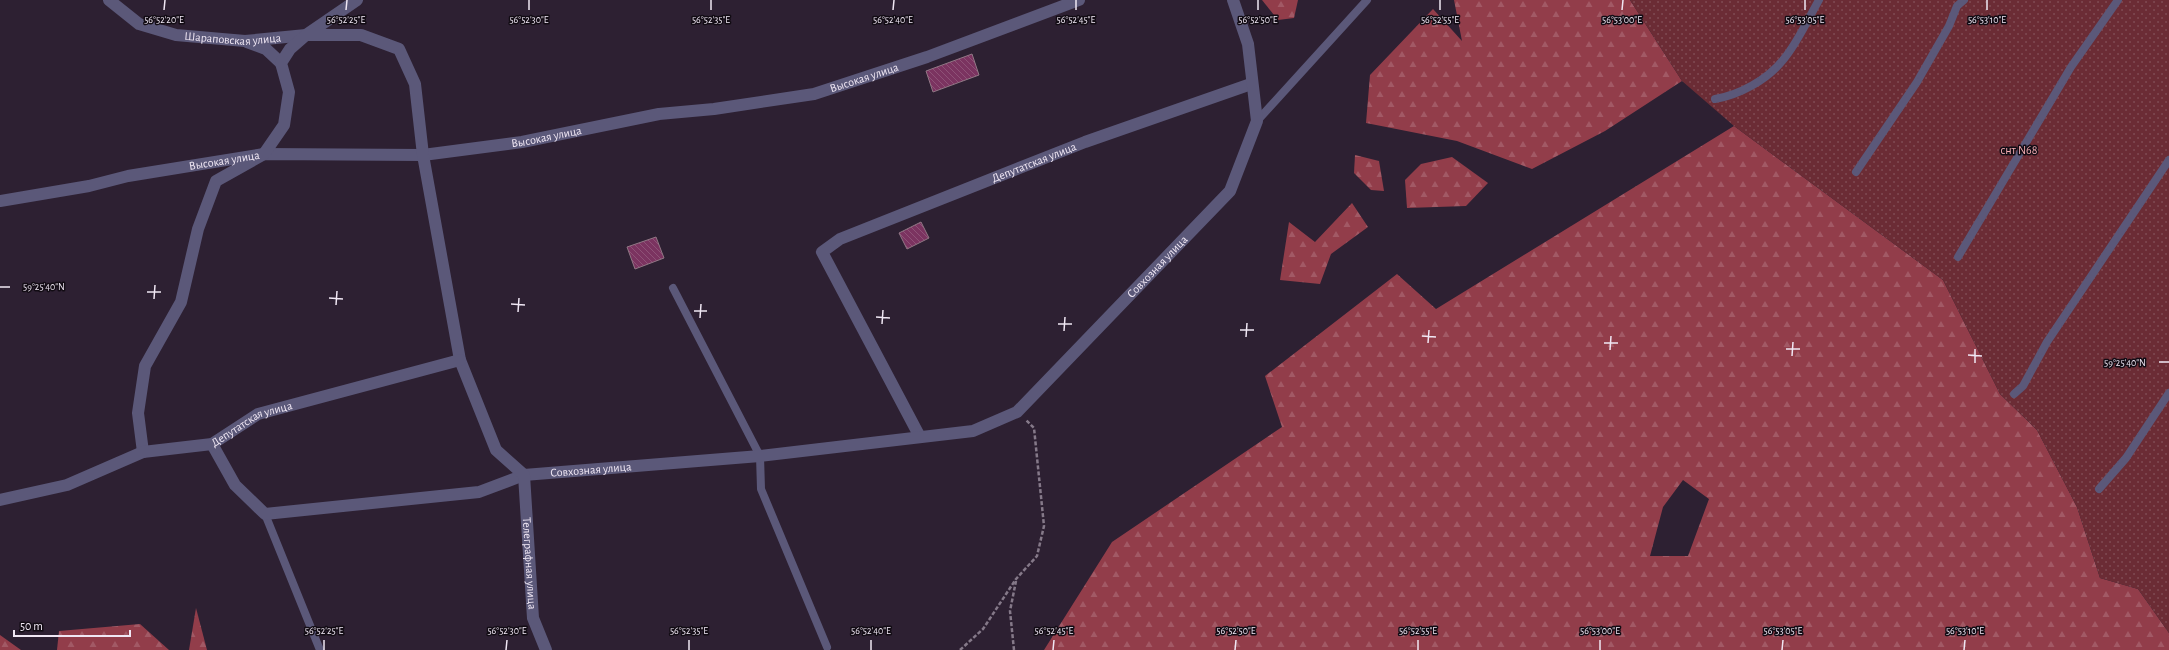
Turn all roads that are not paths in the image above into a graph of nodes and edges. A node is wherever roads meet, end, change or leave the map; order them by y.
1 (108, 0) edge
2 (357, 0) edge
3 (1079, 0) edge
4 (1233, 0) edge
5 (1367, 0) edge
6 (1819, 0) edge
7 (1964, 0) edge
8 (2118, 0) edge
9 (306, 34) junction
10 (245, 41) junction
11 (281, 63) junction
12 (1251, 84) junction
13 (1715, 99) dead end
14 (1257, 121) junction
15 (264, 154) junction
16 (423, 155) junction
17 (2169, 160) edge
18 (1856, 172) dead end
19 (0, 201) edge
20 (1958, 257) dead end
21 (673, 288) dead end
22 (460, 360) junction
23 (2169, 393) edge
24 (2014, 394) dead end
25 (920, 437) junction
26 (212, 444) junction
27 (143, 452) junction
28 (760, 456) junction
29 (524, 475) junction
30 (2099, 489) dead end
31 (0, 500) edge
32 (265, 514) junction
33 (827, 647) dead end
34 (320, 650) edge
35 (546, 650) edge

1 - 10 street, Шараповская улица
2 - 9 street, Шараповская улица
3 - 16 street, Высокая улица
4 - 12 street
5 - 14 lane
6 - 13 lane
7 - 18 lane
8 - 20 lane
9 - 10 street, Шараповская улица
9 - 11 street
9 - 16 street
10 - 11 street
11 - 15 street
12 - 14 street
12 - 25 street, Депутатская улица
14 - 25 street, Совхозная улица
15 - 16 street, Высокая улица
15 - 19 street, Высокая улица
15 - 27 street
16 - 22 street
17 - 24 lane
21 - 28 lane
22 - 26 street, Депутатская улица
22 - 29 street
23 - 30 lane
25 - 28 street, Совхозная улица
26 - 27 street, Депутатская улица
26 - 32 street
27 - 31 street, Депутатская улица
28 - 29 street, Совхозная улица
28 - 33 lane
29 - 32 street, Совхозная улица
29 - 35 street, Телеграфная улица
32 - 34 lane

